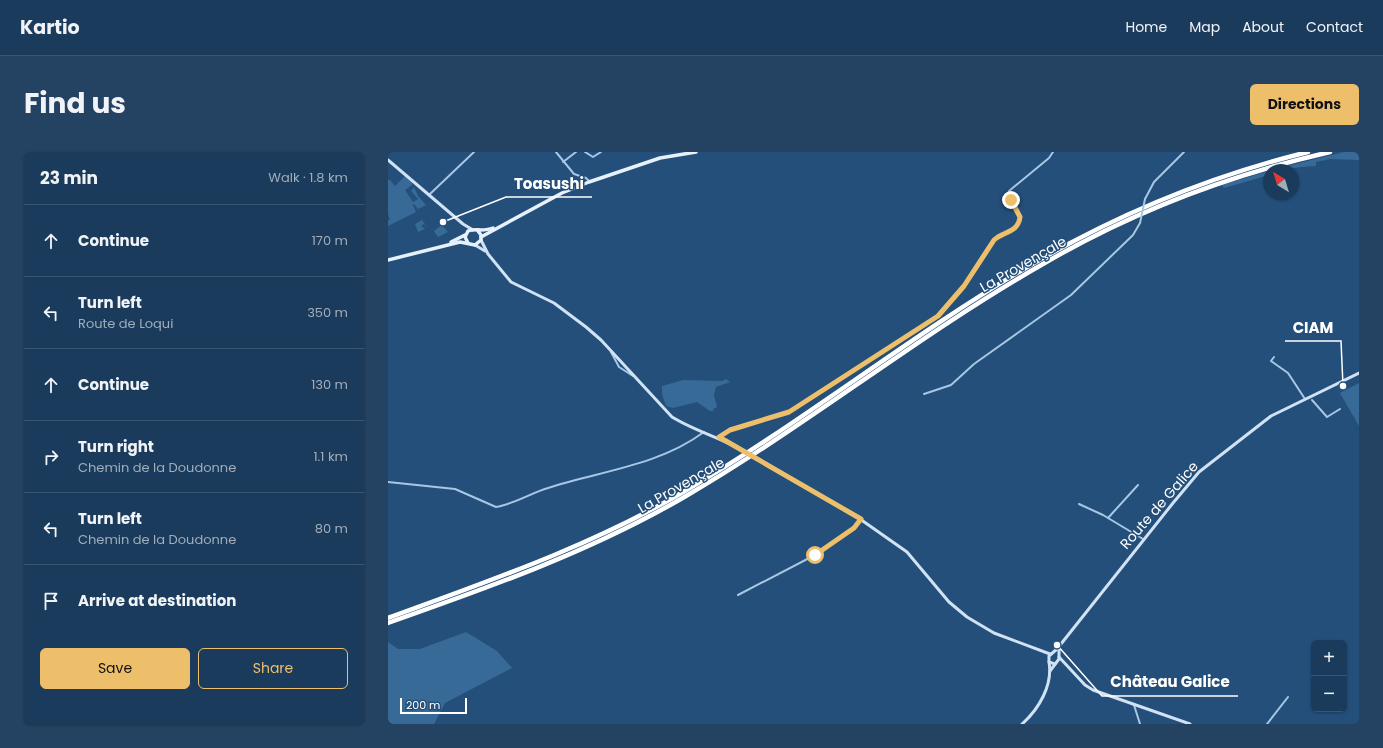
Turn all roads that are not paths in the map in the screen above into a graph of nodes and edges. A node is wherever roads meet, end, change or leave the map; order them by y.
1 (474, 152) edge
2 (556, 152) edge
3 (576, 152) edge
4 (585, 152) edge
5 (601, 152) edge
6 (696, 152) edge
7 (1053, 152) edge
8 (1184, 152) edge
9 (1308, 152) edge
10 (1330, 152) edge
11 (388, 162) edge
12 (563, 162) junction
13 (589, 182) junction
14 (430, 194) junction
15 (555, 197) junction
16 (463, 224) junction
17 (473, 230) junction
18 (478, 231) junction
19 (466, 235) junction
20 (481, 238) junction
21 (468, 243) junction
22 (475, 245) junction
23 (488, 254) junction
24 (388, 259) edge
25 (1274, 357) dead end
26 (1359, 373) edge
27 (924, 394) dead end
28 (1305, 399) junction
29 (1312, 400) dead end
30 (1340, 409) dead end
31 (704, 432) junction
32 (719, 437) junction
33 (388, 482) edge
34 (1138, 485) dead end
35 (1079, 504) dead end
36 (1108, 518) junction
37 (861, 519) junction
38 (1143, 539) junction
39 (738, 595) dead end
40 (388, 618) edge
41 (388, 623) edge
42 (1060, 643) junction
43 (1040, 650) junction
44 (1052, 653) junction
45 (1058, 656) junction
46 (1049, 660) junction
47 (1056, 663) junction
48 (1068, 667) junction
49 (1050, 673) junction
50 (1288, 697) dead end
51 (1134, 705) junction
52 (1022, 724) edge
53 (1140, 724) edge
54 (1190, 724) edge
55 (1267, 724) edge

1 - 14 street
2 - 12 street
3 - 12 street
4 - 5 street
6 - 13 main road
7 - 32 street
8 - 27 street, bridge
9 - 40 highway, La Provençale
10 - 41 highway, La Provençale
11 - 14 street
12 - 13 street
13 - 15 main road
14 - 16 street
15 - 18 main road
15 - 20 main road
16 - 17 street
16 - 19 street
17 - 18 main road
17 - 19 main road
18 - 20 main road
19 - 21 main road
19 - 24 main road
20 - 22 main road
20 - 23 street
21 - 22 main road
21 - 24 main road
22 - 23 street
23 - 31 street
25 - 28 street
26 - 28 street, Route de Galice
28 - 38 street, Route de Galice
29 - 30 street
31 - 32 street
31 - 33 street
32 - 37 street, bridge
34 - 36 street
35 - 36 street
36 - 38 street
37 - 39 street
37 - 43 street
38 - 42 street, Route de Galice
42 - 44 street, Route de Galice
42 - 45 street
43 - 44 street
43 - 46 street
44 - 45 street
44 - 46 street, Route de Galice
45 - 47 street
45 - 48 street
46 - 47 street
46 - 49 street
47 - 48 street
47 - 49 street
48 - 51 street
49 - 52 street
50 - 55 street
51 - 53 street
51 - 54 street

